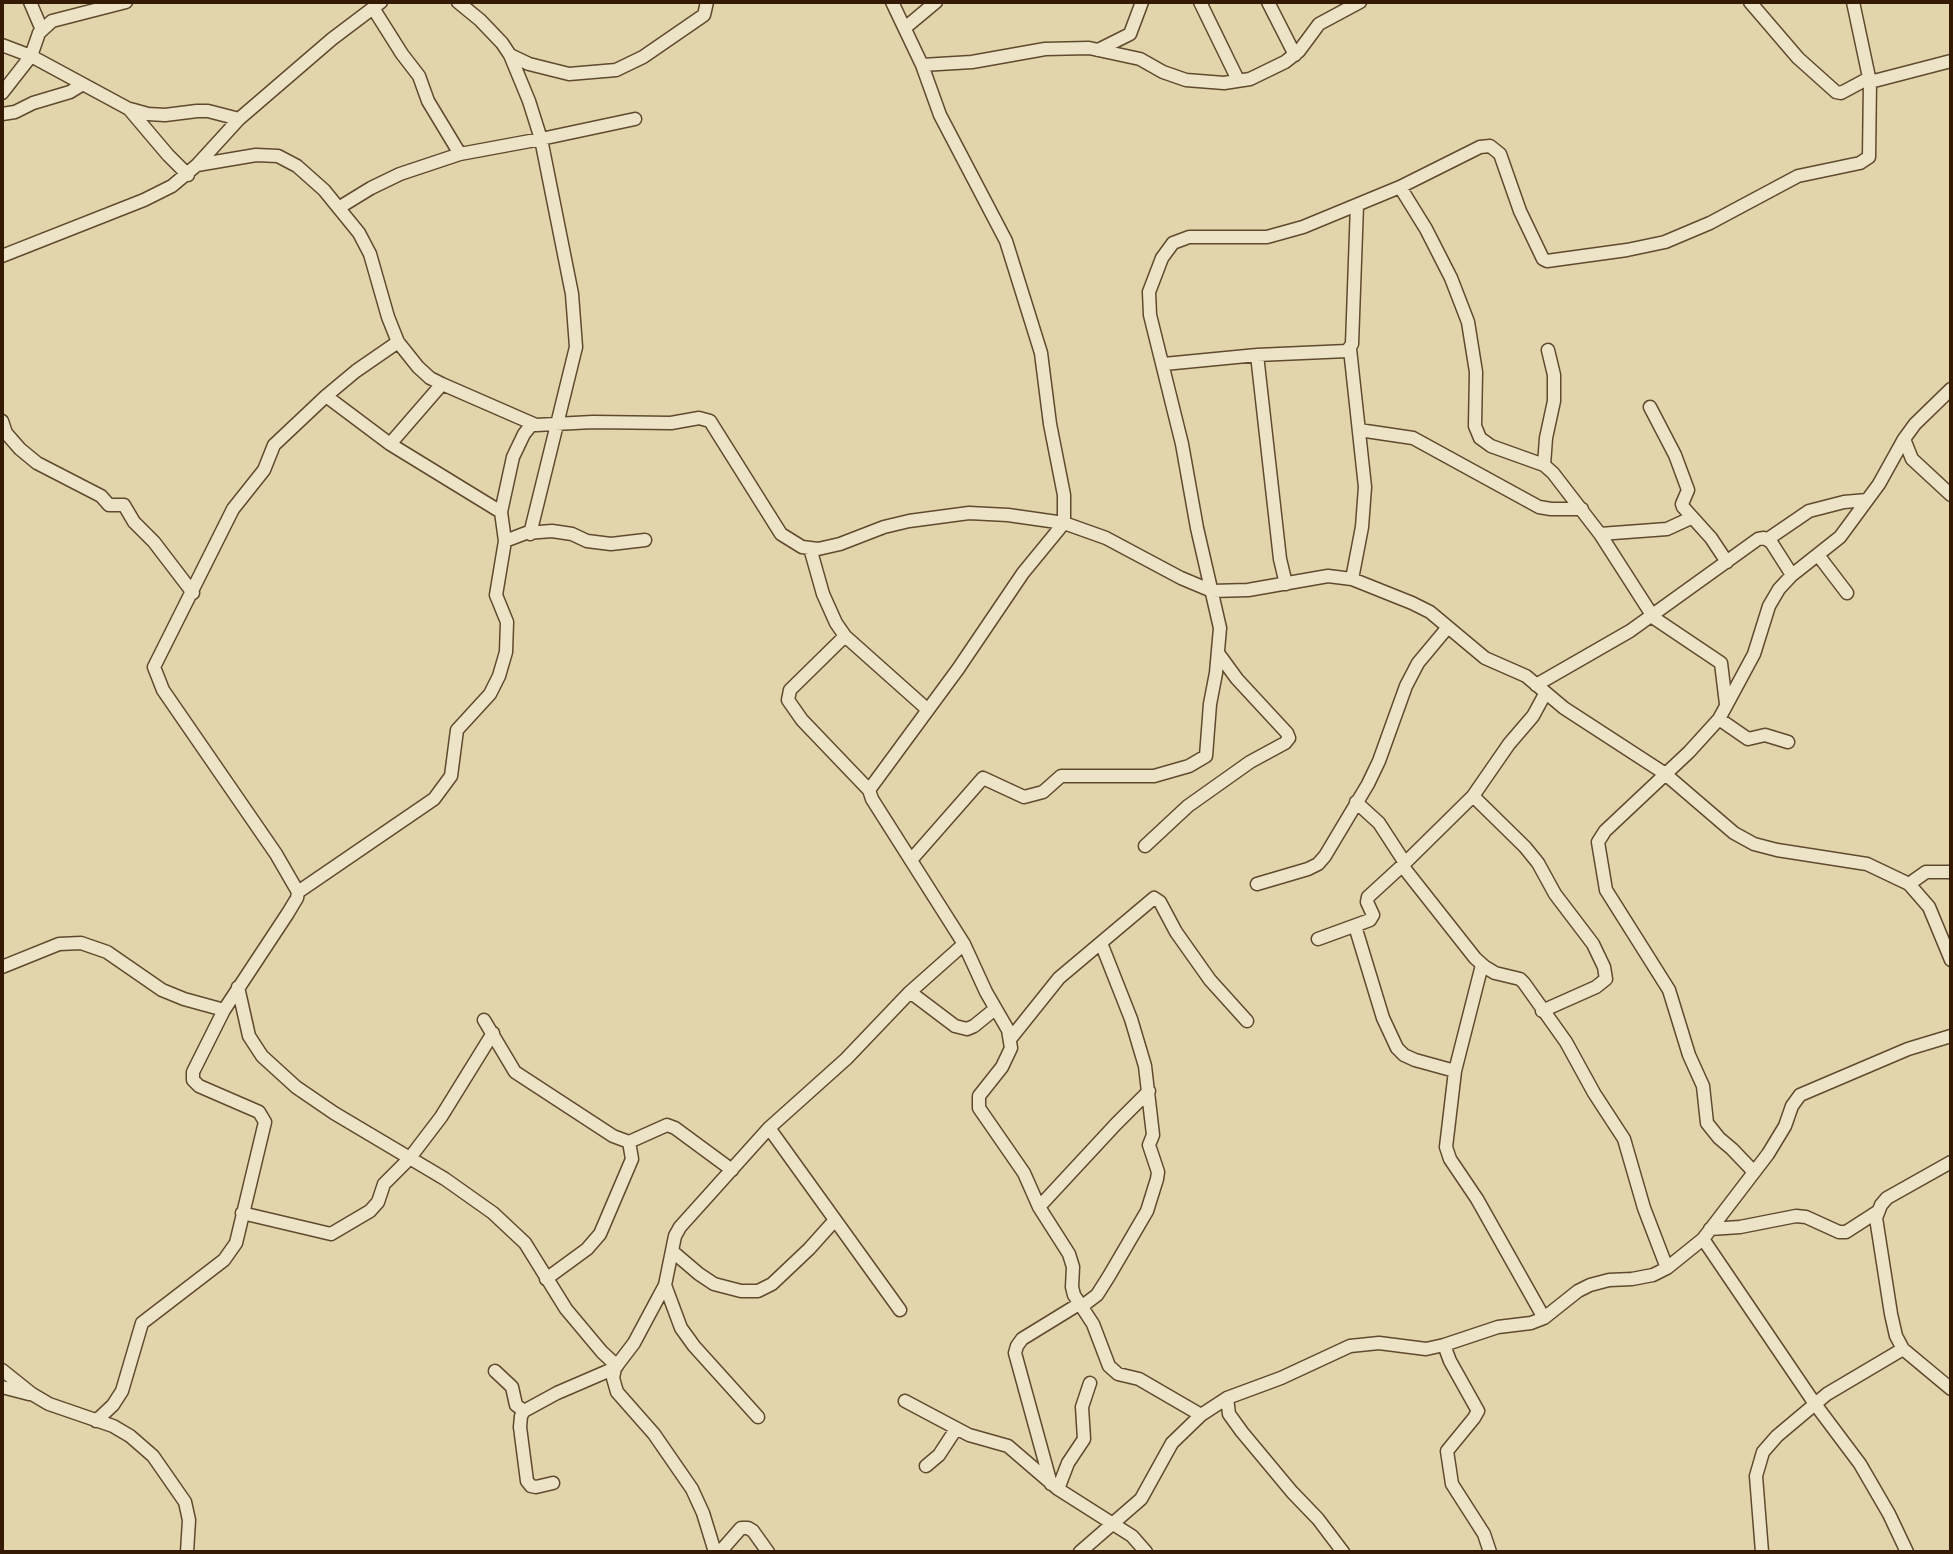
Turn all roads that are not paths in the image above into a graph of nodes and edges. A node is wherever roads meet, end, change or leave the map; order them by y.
1 (30, 2) edge
2 (126, 2) edge
3 (458, 2) edge
4 (707, 2) edge
5 (892, 2) edge
6 (936, 2) edge
7 (1142, 2) edge
8 (1200, 2) edge
9 (1268, 2) edge
10 (1360, 2) edge
11 (1749, 2) edge
12 (1853, 2) edge
13 (377, 5) edge
14 (906, 27) junction
15 (42, 30) junction
16 (2, 45) edge
17 (1098, 50) junction
18 (510, 55) junction
19 (1295, 55) junction
20 (31, 56) junction
21 (1951, 61) edge
22 (922, 65) junction
23 (1238, 80) junction
24 (1870, 80) junction
25 (83, 85) junction
26 (2, 93) edge
27 (130, 109) junction
28 (2, 114) edge
29 (239, 119) junction
30 (635, 119) dead end
31 (541, 139) junction
32 (460, 154) junction
33 (192, 170) junction
34 (1400, 187) junction
35 (1357, 205) junction
36 (340, 208) junction
37 (2, 256) edge
38 (398, 342) junction
39 (1350, 349) junction
40 (1548, 350) dead end
41 (1257, 355) junction
42 (1164, 364) junction
43 (442, 384) junction
44 (1951, 389) edge
45 (326, 396) junction
46 (1650, 407) dead end
47 (2, 421) edge
48 (532, 424) junction
49 (557, 424) junction
50 (1359, 430) junction
51 (1904, 439) junction
52 (390, 444) junction
53 (1544, 465) junction
54 (1951, 495) edge
55 (1867, 500) junction
56 (1582, 509) junction
57 (501, 512) junction
58 (1691, 518) junction
59 (1064, 523) junction
60 (530, 534) junction
61 (1600, 534) junction
62 (645, 540) dead end
63 (1768, 540) junction
64 (505, 541) junction
65 (810, 548) junction
66 (1818, 555) junction
67 (1727, 562) junction
68 (1792, 575) junction
69 (1352, 579) junction
70 (1286, 584) junction
71 (1212, 591) junction
72 (193, 593) junction
73 (1847, 593) dead end
74 (1652, 615) junction
75 (1448, 627) junction
76 (845, 636) junction
77 (1218, 653) junction
78 (1540, 690) junction
79 (1726, 705) junction
80 (928, 710) junction
81 (1719, 719) junction
82 (1788, 742) dead end
83 (1664, 773) junction
84 (869, 790) junction
85 (1473, 796) junction
86 (1356, 802) junction
87 (1145, 846) dead end
88 (911, 860) junction
89 (1404, 864) junction
90 (1951, 872) edge
91 (1257, 884) dead end
92 (1909, 884) junction
93 (298, 891) junction
94 (1355, 926) junction
95 (1318, 939) dead end
96 (1101, 943) junction
97 (964, 944) junction
98 (1951, 960) edge
99 (1482, 965) junction
100 (2, 967) edge
101 (238, 987) junction
102 (910, 992) junction
103 (995, 1009) junction
104 (224, 1010) junction
105 (1542, 1011) junction
106 (484, 1020) dead end
107 (1247, 1021) dead end
108 (493, 1033) junction
109 (1951, 1036) edge
110 (1011, 1038) junction
111 (1455, 1071) junction
112 (1149, 1091) junction
113 (769, 1128) junction
114 (629, 1142) junction
115 (409, 1159) junction
116 (1951, 1162) edge
117 (732, 1170) junction
118 (1754, 1172) junction
119 (1040, 1207) junction
120 (1877, 1212) junction
121 (242, 1213) junction
122 (835, 1220) junction
123 (1706, 1234) junction
124 (672, 1251) junction
125 (1667, 1268) junction
126 (546, 1279) junction
127 (665, 1285) junction
128 (1080, 1306) junction
129 (900, 1310) dead end
130 (1544, 1318) junction
131 (1444, 1345) junction
132 (1903, 1349) junction
133 (616, 1367) junction
134 (2, 1370) edge
135 (495, 1371) dead end
136 (1090, 1383) dead end
137 (2, 1387) edge
138 (1951, 1389) edge
139 (32, 1394) junction
140 (1227, 1398) junction
141 (905, 1401) dead end
142 (1815, 1404) junction
143 (524, 1411) junction
144 (1201, 1415) junction
145 (758, 1418) dead end
146 (96, 1421) junction
147 (956, 1429) junction
148 (926, 1466) dead end
149 (553, 1483) dead end
150 (1054, 1487) junction
151 (1114, 1523) junction
152 (187, 1552) edge
153 (718, 1552) edge
154 (768, 1552) edge
155 (1080, 1552) edge
156 (1146, 1552) edge
157 (1343, 1552) edge
158 (1490, 1552) edge
159 (1762, 1552) edge
160 (1907, 1552) edge

1 - 15 street
2 - 15 street
3 - 18 street
4 - 18 street
5 - 14 street
6 - 14 street
7 - 17 street
8 - 23 street
9 - 19 street
10 - 19 street
11 - 24 street
12 - 24 street
13 - 29 street
13 - 32 street
14 - 22 street
15 - 20 street
16 - 20 street
17 - 22 street
17 - 23 street
18 - 31 street
19 - 23 street
20 - 25 street
20 - 26 street
21 - 24 street
22 - 59 street
24 - 34 street
25 - 27 street
25 - 28 street
27 - 29 street
27 - 33 street
29 - 33 street
30 - 31 street
31 - 32 street
31 - 49 street
32 - 36 street
33 - 36 street
33 - 37 street
34 - 35 street
34 - 53 street
35 - 39 street
35 - 42 street
36 - 38 street
38 - 43 street
38 - 45 street
39 - 41 street
39 - 50 street
40 - 53 street
41 - 42 street
41 - 70 street
42 - 71 street
43 - 48 street
43 - 52 street
44 - 51 street
45 - 52 street
45 - 72 street
46 - 58 street
47 - 72 street
48 - 49 street
48 - 57 street
49 - 60 street
49 - 65 street
50 - 56 street
50 - 69 street
51 - 54 street
51 - 55 street
52 - 57 street
53 - 56 street
55 - 63 street
55 - 66 street
56 - 61 street
57 - 64 street
58 - 61 street
58 - 67 street
59 - 65 street
59 - 71 street
59 - 80 street
60 - 62 street
60 - 64 street
61 - 74 street
63 - 67 street
63 - 68 street
64 - 93 street
65 - 76 street
66 - 68 street
66 - 73 street
67 - 74 street
68 - 79 street
69 - 70 street
69 - 75 street
70 - 71 street
71 - 77 street
72 - 93 street
74 - 78 street
74 - 79 street
75 - 78 street
75 - 86 street
76 - 80 street
76 - 84 street
77 - 87 street
77 - 88 street
78 - 83 street
78 - 85 street
79 - 81 street
80 - 84 street
81 - 82 street
81 - 83 street
83 - 92 street
83 - 118 street
84 - 88 street
85 - 89 street
85 - 105 street
86 - 89 street
86 - 91 street
88 - 97 street
89 - 94 street
89 - 99 street
90 - 92 street
92 - 98 street
93 - 101 street
94 - 95 street
94 - 111 street
96 - 107 street
96 - 110 street
96 - 112 street
97 - 102 street
97 - 103 street
99 - 105 street
99 - 111 street
100 - 104 street
101 - 104 street
101 - 115 street
102 - 103 street
102 - 113 street
103 - 110 street
104 - 121 street
105 - 125 street
106 - 108 street
108 - 114 street
108 - 115 street
109 - 118 street
110 - 119 street
111 - 130 street
112 - 119 street
112 - 128 street
113 - 117 street
113 - 122 street
114 - 117 street
114 - 126 street
115 - 121 street
115 - 126 street
116 - 120 street
117 - 124 street
118 - 123 street
119 - 128 street
120 - 123 street
120 - 132 street
121 - 146 street
122 - 124 street
122 - 129 street
123 - 125 street
123 - 142 street
124 - 127 street
125 - 130 street
126 - 133 street
127 - 133 street
127 - 145 street
128 - 144 street
128 - 150 street
130 - 131 street
131 - 140 street
131 - 158 street
132 - 138 street
132 - 142 street
133 - 143 street
133 - 153 street
134 - 139 street
135 - 143 street
136 - 150 street
137 - 139 street
139 - 146 street
140 - 144 street
140 - 157 street
141 - 147 street
142 - 159 street
142 - 160 street
143 - 149 street
144 - 151 street
146 - 152 street
147 - 148 street
147 - 150 street
150 - 151 street
151 - 155 street
151 - 156 street
153 - 154 street

